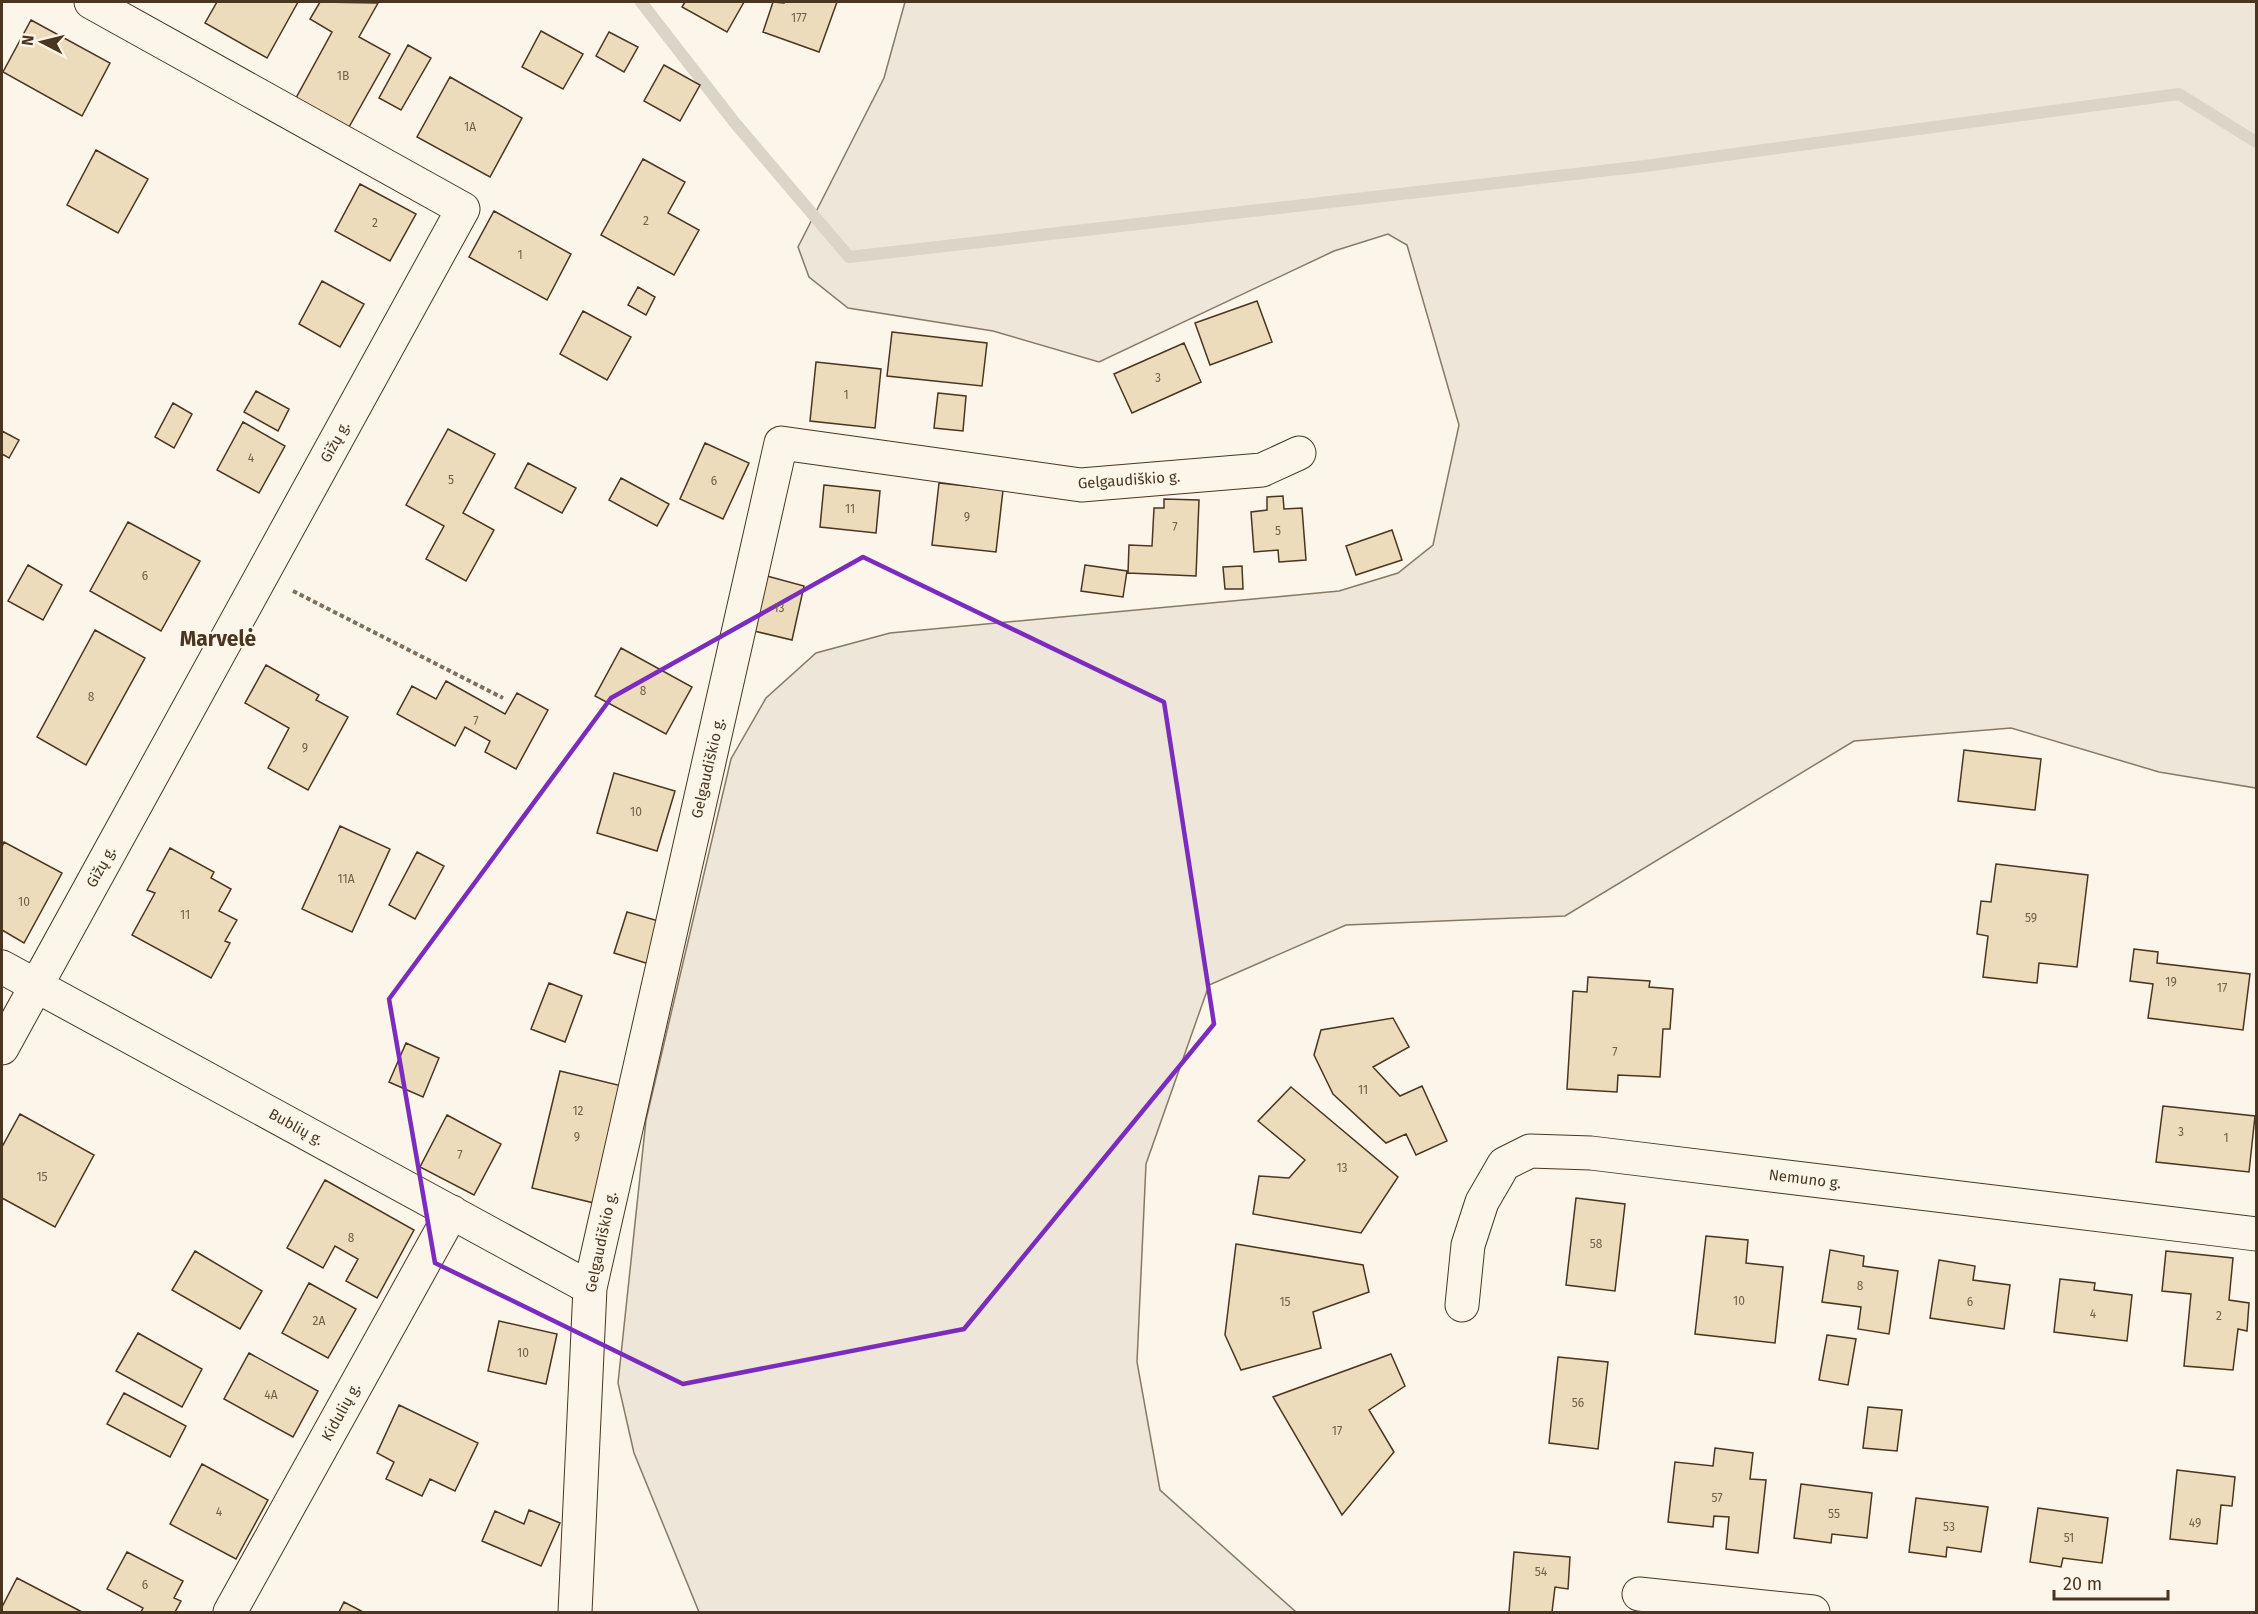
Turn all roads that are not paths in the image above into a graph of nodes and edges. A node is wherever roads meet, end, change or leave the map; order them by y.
1 (91, 2) edge
2 (1299, 453) dead end
3 (2, 967) edge
4 (36, 986) junction
5 (2, 1048) edge
6 (452, 1212) junction
7 (2256, 1233) edge
8 (590, 1288) junction
9 (1462, 1305) dead end
10 (1639, 1594) dead end
11 (230, 1612) edge
12 (575, 1612) edge
13 (1813, 1612) edge

1 - 4 street, Gižų g.
2 - 8 street, Gelgaudiškio g.
3 - 4 street, Bublių g.
4 - 5 street, Gižų g.
4 - 6 street, Bublių g.
6 - 8 street, Bublių g.
6 - 11 street, Kidulių g.
7 - 9 street, Nemuno g.
8 - 12 street, Gelgaudiškio g.
10 - 13 street

